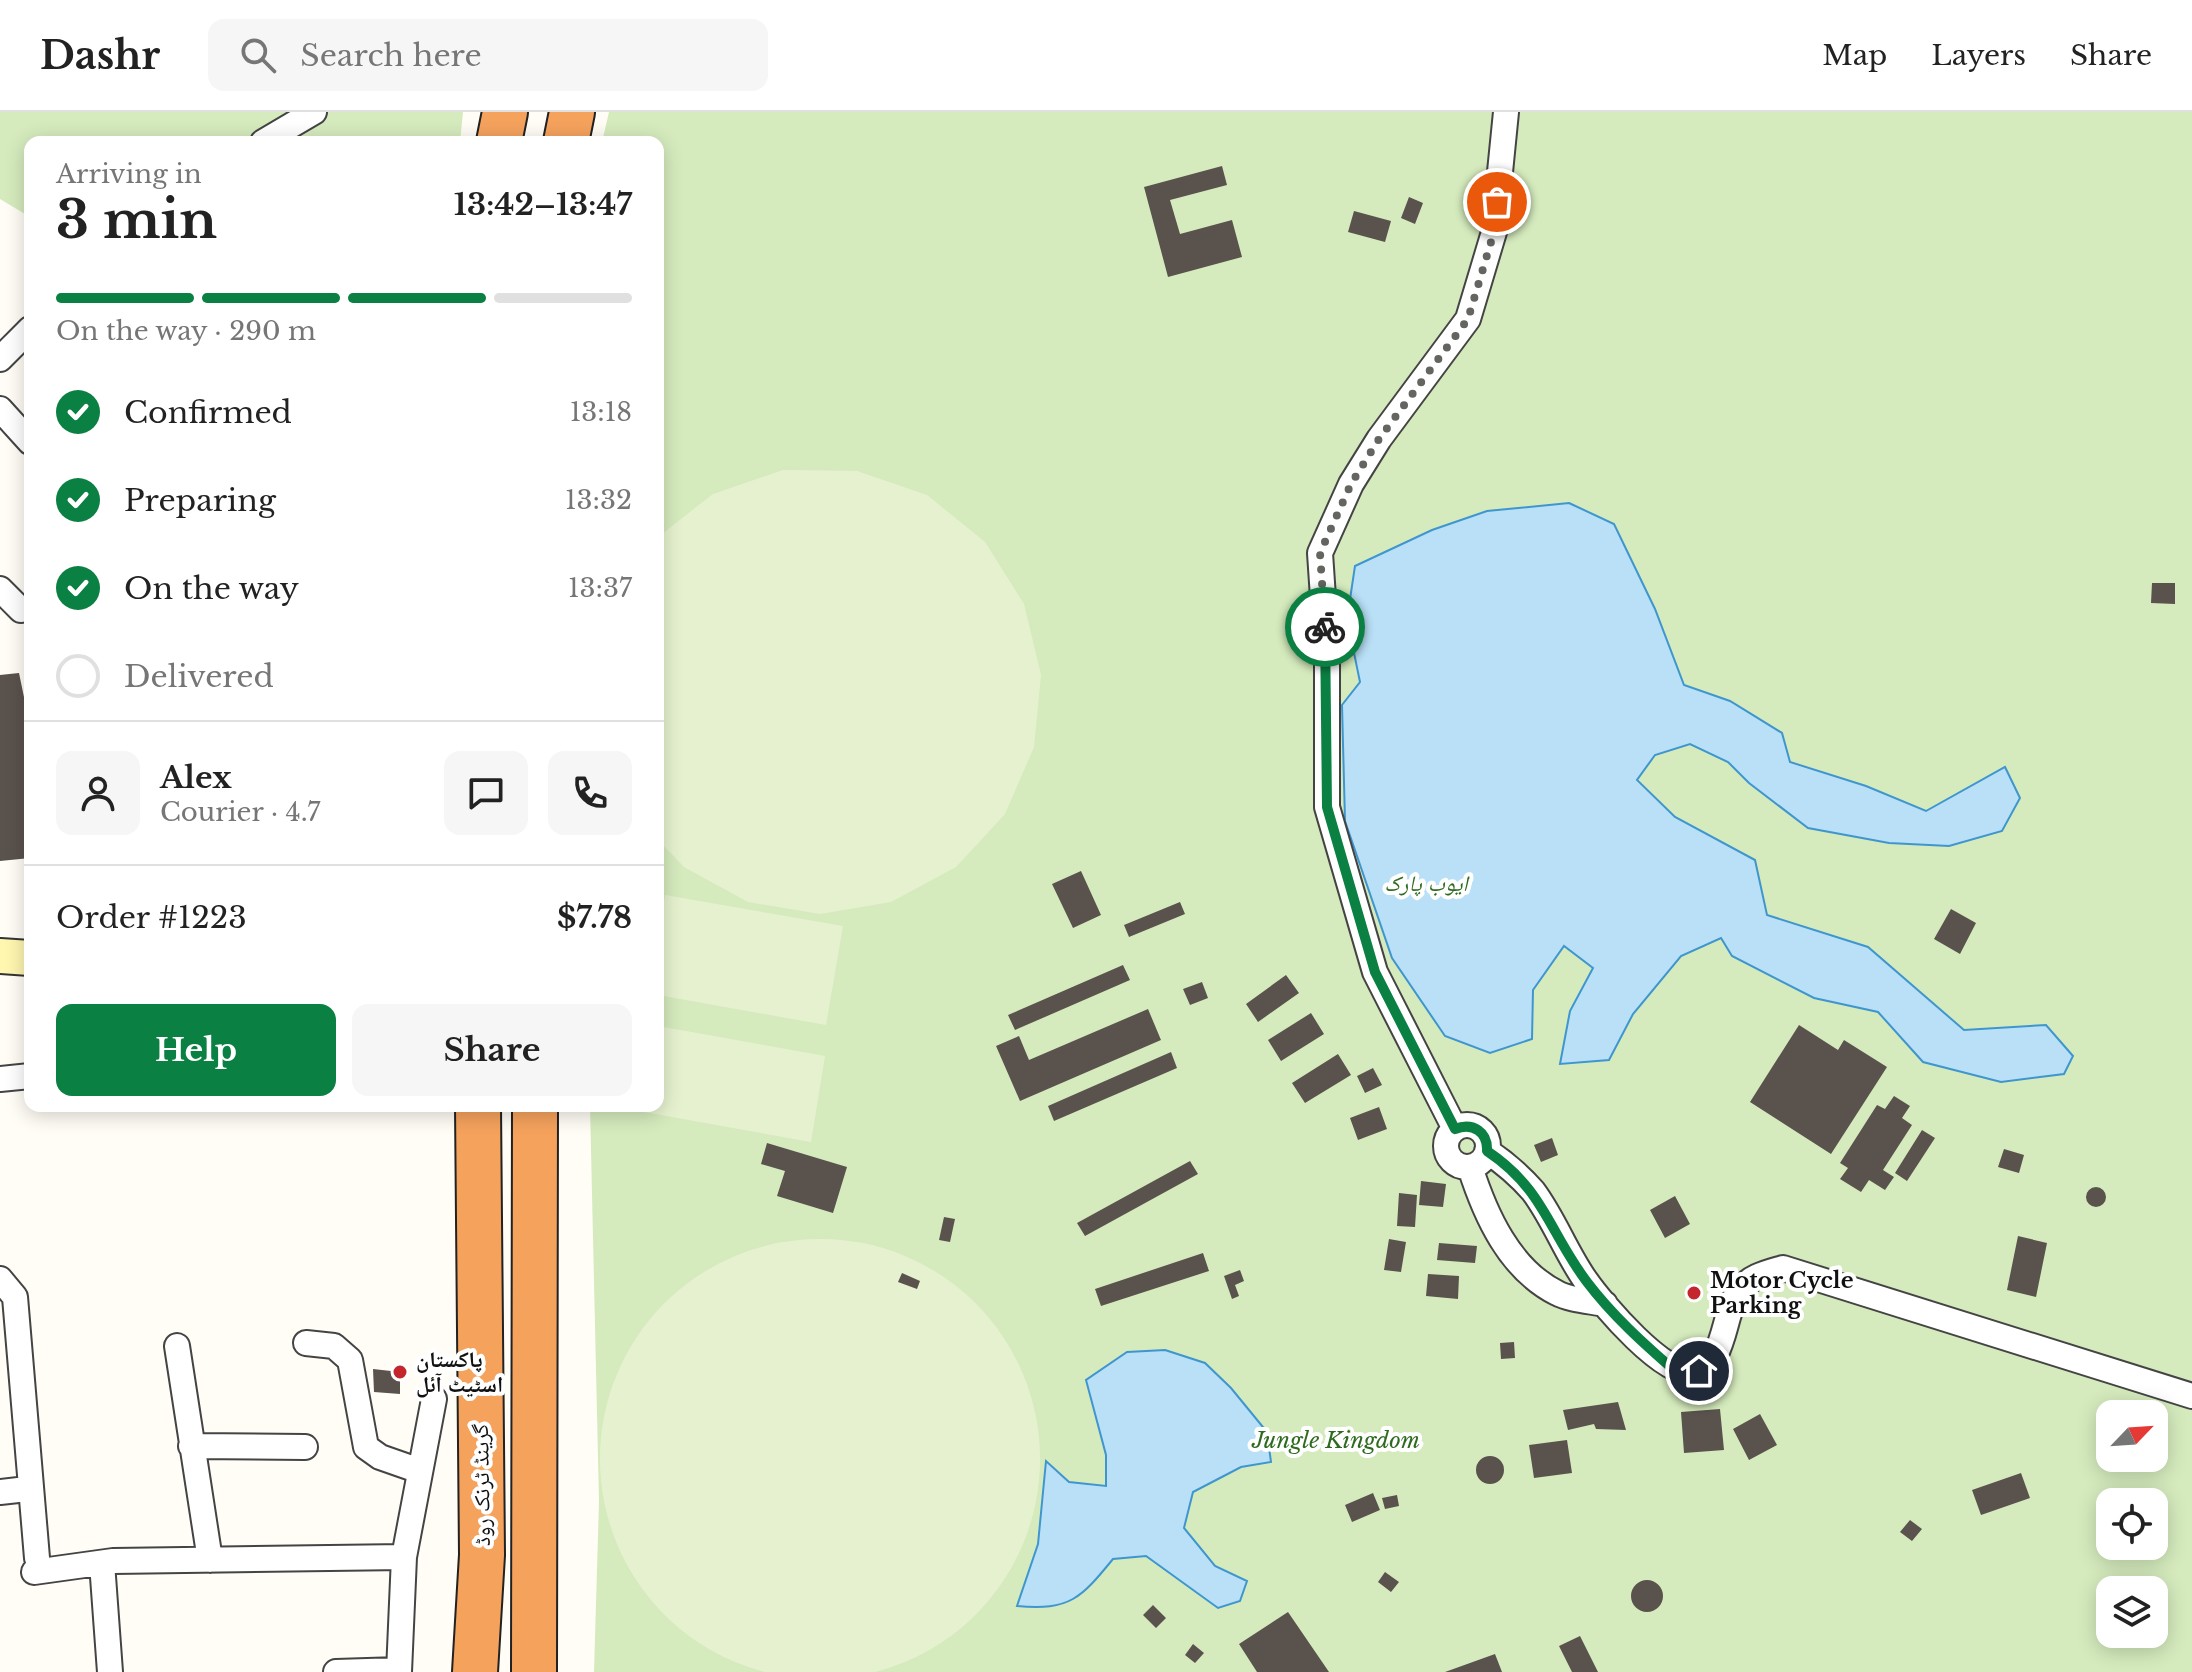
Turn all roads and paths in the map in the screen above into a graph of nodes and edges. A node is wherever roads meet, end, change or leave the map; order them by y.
1 (314, 112) edge
2 (505, 112) edge
3 (572, 112) edge
4 (1506, 112) edge
5 (273, 136) edge
6 (500, 136) edge
7 (567, 136) edge
8 (24, 335) edge
9 (0, 359) edge
10 (0, 409) edge
11 (24, 435) edge
12 (0, 589) edge
13 (21, 610) dead end
14 (0, 956) edge
15 (24, 958) edge
16 (24, 1077) edge
17 (0, 1079) edge
18 (478, 1112) edge
19 (535, 1112) edge
20 (1455, 1129) junction
21 (1479, 1159) junction
22 (0, 1279) edge
23 (1605, 1304) junction
24 (306, 1343) dead end
25 (177, 1346) dead end
26 (2192, 1396) edge
27 (434, 1399) dead end
28 (191, 1446) junction
29 (305, 1447) dead end
30 (420, 1471) junction
31 (27, 1489) dead end
32 (0, 1492) edge
33 (404, 1557) junction
34 (210, 1560) junction
35 (102, 1563) junction
36 (399, 1671) edge
37 (110, 1672) edge
38 (336, 1672) edge
39 (475, 1672) edge
40 (534, 1672) edge

1 - 5 street
2 - 6 highway
3 - 7 highway
4 - 20 street
8 - 9 street
10 - 11 street
12 - 13 street
14 - 15 street
16 - 17 street
18 - 39 highway, گرینڈ ٹرنک روڈ
19 - 40 highway
20 - 21 street
20 - 21 street
21 - 23 street
21 - 23 street
22 - 35 street
23 - 26 street
24 - 30 street
25 - 28 street
27 - 30 street
28 - 29 street
28 - 34 street
30 - 33 street
31 - 32 street
33 - 34 street
33 - 36 street
34 - 35 street
35 - 37 street
36 - 38 street

